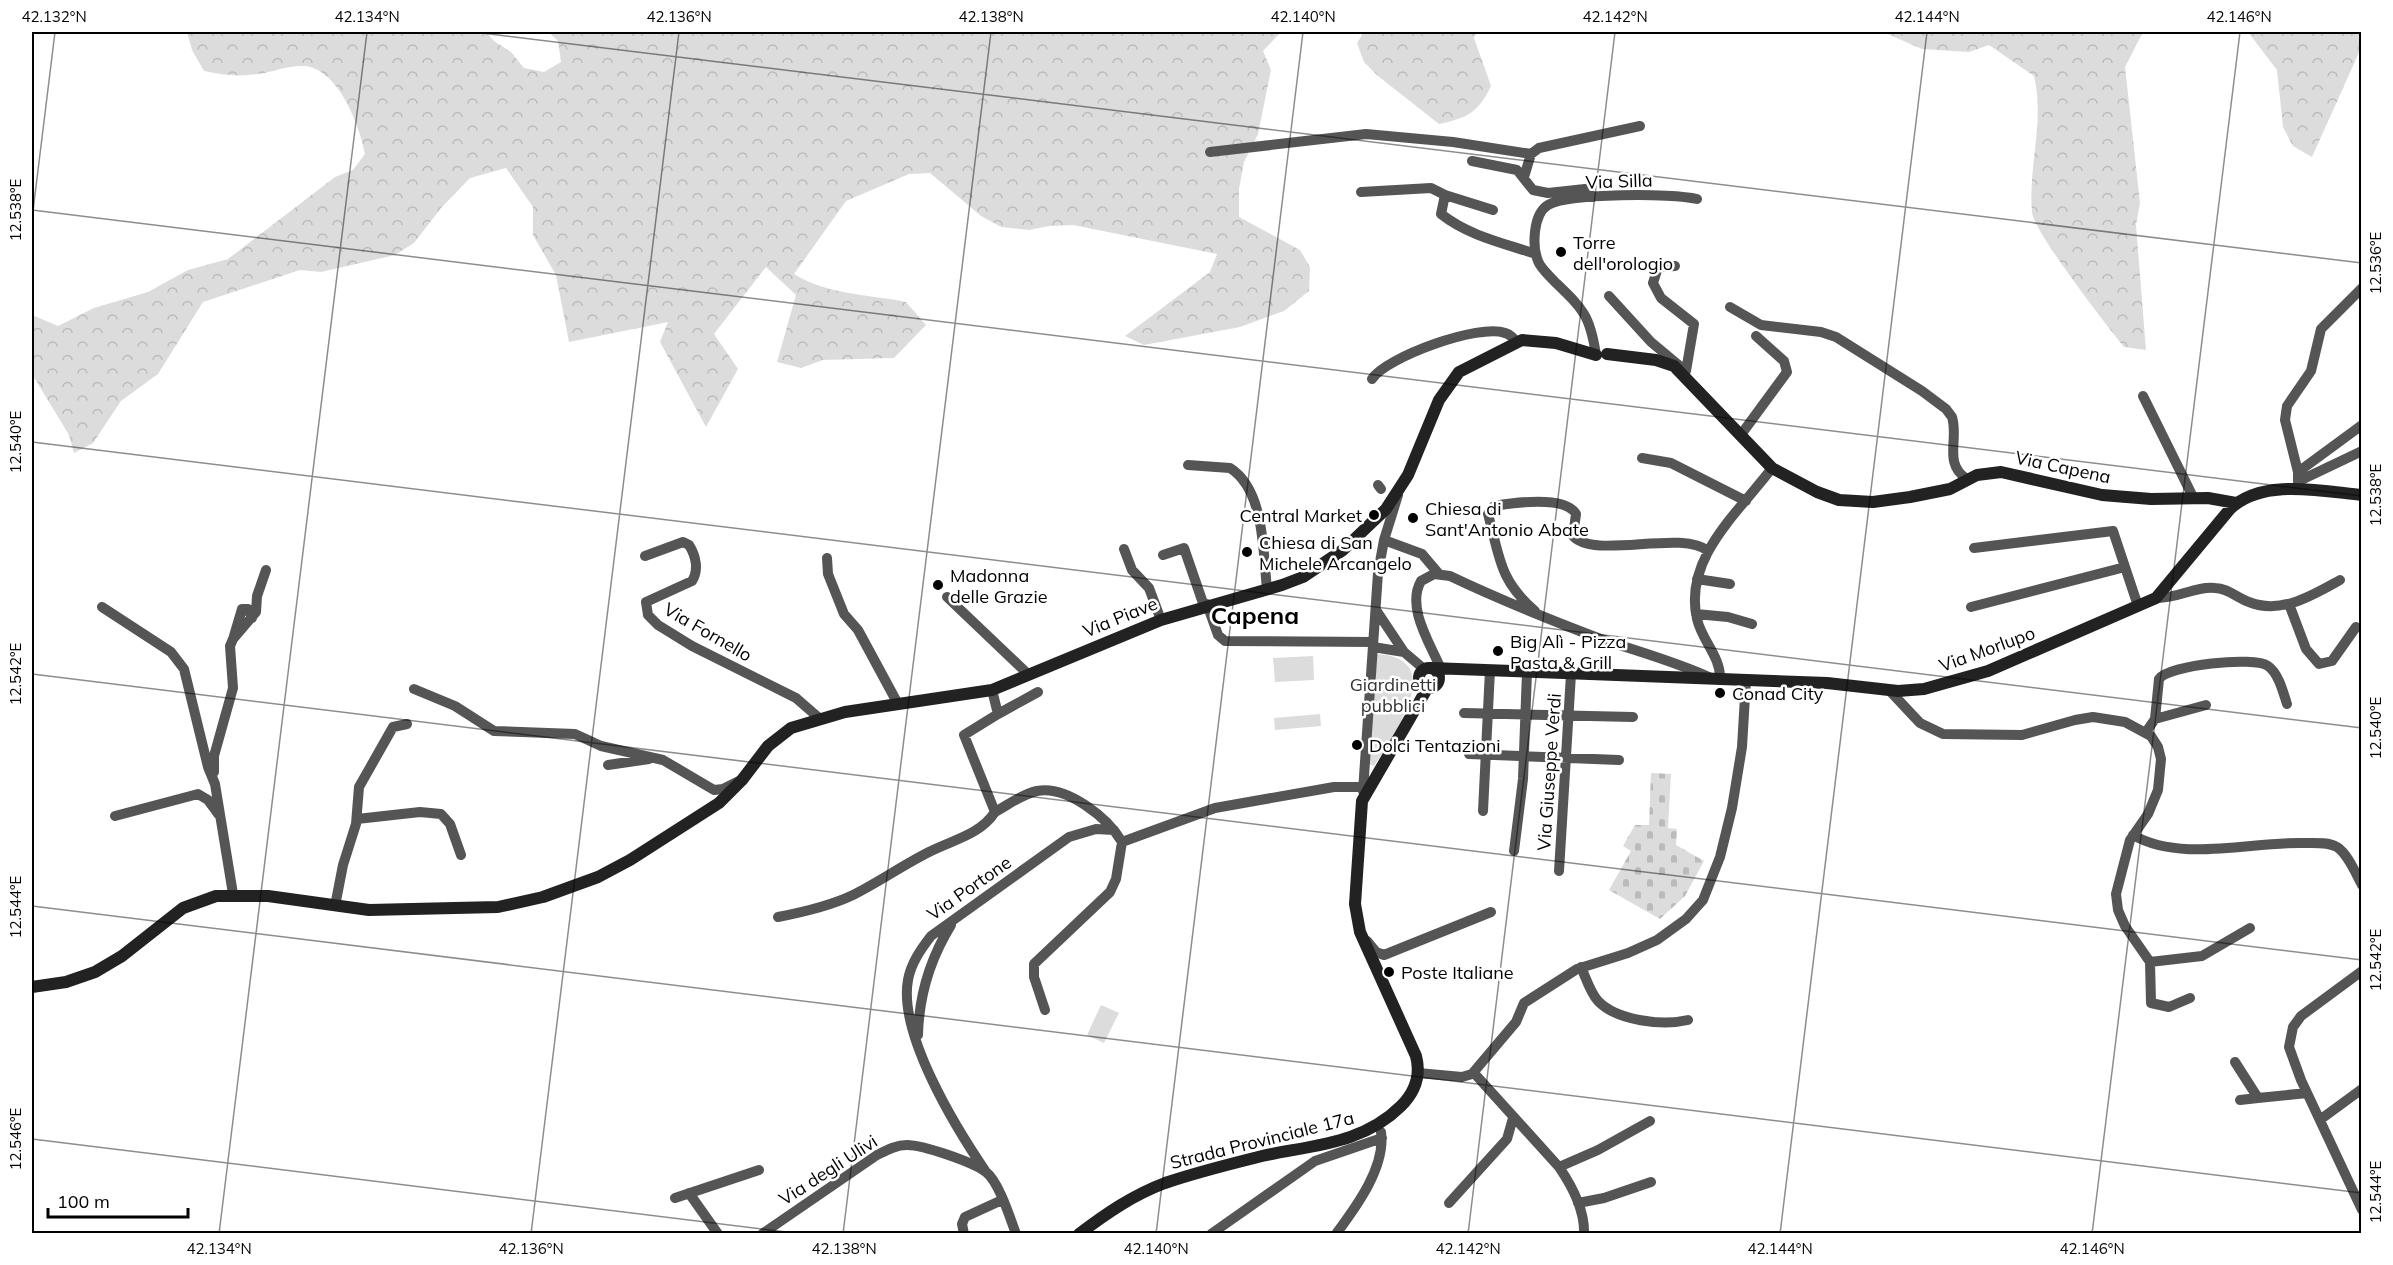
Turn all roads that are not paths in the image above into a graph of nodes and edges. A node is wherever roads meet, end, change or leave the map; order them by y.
1 (1640, 126) dead end
2 (1210, 152) dead end
3 (1531, 154) junction
4 (1472, 161) dead end
5 (1524, 177) junction
6 (1361, 192) dead end
7 (1446, 195) junction
8 (1593, 197) junction
9 (1697, 198) dead end
10 (1493, 210) dead end
11 (1536, 254) junction
12 (1676, 266) dead end
13 (2361, 288) edge
14 (1609, 296) dead end
15 (1730, 306) dead end
16 (1756, 336) dead end
17 (1516, 342) junction
18 (1598, 354) junction
19 (1684, 373) junction
20 (1372, 379) dead end
21 (2143, 396) dead end
22 (2361, 425) edge
23 (1740, 436) junction
24 (2361, 451) edge
25 (1642, 458) dead end
26 (1188, 465) dead end
27 (1772, 468) junction
28 (1967, 479) junction
29 (2298, 481) junction
30 (1388, 492) junction
31 (2361, 495) edge
32 (2194, 499) junction
33 (1746, 501) junction
34 (2236, 503) junction
35 (1364, 531) junction
36 (1384, 542) junction
37 (1974, 548) dead end
38 (1124, 549) dead end
39 (1708, 551) junction
40 (1163, 555) dead end
41 (645, 556) dead end
42 (827, 558) dead end
43 (2125, 567) junction
44 (266, 570) dead end
45 (1439, 574) junction
46 (1697, 579) junction
47 (2340, 580) dead end
48 (1730, 584) dead end
49 (1267, 589) junction
50 (946, 597) dead end
51 (2156, 598) junction
52 (2289, 604) junction
53 (1205, 605) junction
54 (2138, 606) junction
55 (102, 607) dead end
56 (1971, 608) dead end
57 (1376, 610) junction
58 (1696, 614) junction
59 (1540, 615) junction
60 (1161, 620) junction
61 (1752, 624) dead end
62 (1389, 627) junction
63 (2356, 627) dead end
64 (1374, 630) junction
65 (1373, 645) junction
66 (1404, 652) junction
67 (1432, 668) junction
68 (1463, 668) junction
69 (1490, 670) junction
70 (1527, 672) junction
71 (1571, 674) junction
72 (1029, 675) junction
73 (1717, 679) junction
74 (1746, 680) junction
75 (1432, 685) junction
76 (414, 688) dead end
77 (991, 690) junction
78 (1889, 690) junction
79 (1038, 692) dead end
80 (898, 704) junction
81 (2287, 704) dead end
82 (2206, 705) dead end
83 (1464, 713) dead end
84 (998, 714) junction
85 (1487, 714) junction
86 (1525, 715) junction
87 (1569, 716) junction
88 (1633, 717) dead end
89 (819, 718) junction
90 (2155, 719) junction
91 (407, 724) dead end
92 (2146, 732) junction
93 (1469, 754) dead end
94 (1485, 754) junction
95 (1524, 756) junction
96 (1567, 758) junction
97 (663, 760) junction
98 (1619, 760) dead end
99 (608, 765) dead end
100 (742, 780) junction
101 (215, 784) junction
102 (1363, 787) junction
103 (1362, 801) junction
104 (1483, 811) dead end
105 (995, 812) junction
106 (115, 816) dead end
107 (221, 818) junction
108 (357, 819) junction
109 (1114, 830) junction
110 (2133, 835) junction
111 (1122, 842) junction
112 (1514, 851) dead end
113 (461, 855) dead end
114 (1559, 872) dead end
115 (2361, 885) edge
116 (232, 894) junction
117 (335, 906) junction
118 (1491, 912) dead end
119 (778, 916) dead end
120 (954, 919) junction
121 (2250, 928) dead end
122 (1360, 932) junction
123 (2150, 962) junction
124 (1581, 967) junction
125 (2361, 971) edge
126 (32, 987) edge
127 (2190, 998) dead end
128 (1045, 1010) dead end
129 (1688, 1020) dead end
130 (918, 1042) junction
131 (2235, 1062) dead end
132 (1474, 1072) junction
133 (1418, 1073) junction
134 (2361, 1089) edge
135 (2307, 1093) junction
136 (2258, 1098) junction
137 (2240, 1100) dead end
138 (1513, 1118) junction
139 (2320, 1119) junction
140 (1650, 1121) dead end
141 (1381, 1132) junction
142 (1558, 1167) junction
143 (759, 1170) dead end
144 (986, 1172) junction
145 (1651, 1182) dead end
146 (688, 1193) junction
147 (675, 1198) dead end
148 (1002, 1200) junction
149 (1449, 1203) dead end
150 (1578, 1203) junction
151 (2361, 1210) edge
152 (718, 1233) edge
153 (762, 1233) edge
154 (964, 1233) edge
155 (1016, 1233) edge
156 (1079, 1233) edge
157 (1211, 1233) edge
158 (1336, 1233) edge
159 (1584, 1233) edge

1 - 3 street
2 - 3 street
3 - 5 street
4 - 5 street
5 - 8 street
6 - 7 street
7 - 10 street
7 - 11 street
8 - 9 street, Via Silla
8 - 11 street, Via Silla
11 - 18 street
12 - 19 street
13 - 29 street
14 - 19 street
15 - 28 street
16 - 23 street
17 - 18 main road, Via Capena
17 - 20 street
17 - 30 main road, Via Piave
18 - 19 main road, Via Capena
19 - 23 main road, Via Capena
21 - 32 street
22 - 29 street
23 - 27 main road, Via Capena
24 - 29 street
25 - 33 street
26 - 49 street
27 - 28 main road, Via Capena
27 - 33 street
28 - 32 main road, Via Capena
29 - 31 main road
29 - 34 main road
30 - 35 main road, Via Piave
30 - 36 street
32 - 34 main road, Via Capena
33 - 39 street
34 - 51 main road, Via Morlupo
35 - 36 street
35 - 49 main road, Via Piave
36 - 45 street
36 - 57 street
37 - 43 street
38 - 60 street
39 - 46 street
39 - 59 street
40 - 53 street
41 - 89 street, Via Fornello
42 - 80 street
43 - 54 street
43 - 56 street
44 - 101 street
45 - 59 street
45 - 67 street
46 - 48 street
46 - 58 street
47 - 52 street
49 - 53 main road, Via Piave
50 - 72 street
51 - 52 street
51 - 54 main road, Via Morlupo
52 - 63 street
53 - 60 main road, Via Piave
53 - 65 street
54 - 78 main road, Via Morlupo
55 - 101 street
57 - 62 street
57 - 64 street
58 - 61 street
58 - 73 street
59 - 73 street
60 - 72 main road, Via Piave
62 - 64 street
62 - 66 street
64 - 65 street
65 - 66 street
65 - 102 street
66 - 67 street
67 - 68 main road, Via Morlupo
67 - 75 main road
68 - 69 main road, Via Morlupo
68 - 75 main road
69 - 70 main road, Via Morlupo
69 - 85 street
70 - 71 main road, Via Morlupo
70 - 86 street
71 - 73 main road, Via Morlupo
71 - 87 street, Via Giuseppe Verdi
72 - 77 main road, Via Piave
73 - 74 main road, Via Morlupo
74 - 78 main road, Via Morlupo
74 - 124 street
75 - 103 main road
76 - 97 street
77 - 80 main road, Via Piave
77 - 84 street
78 - 92 street
79 - 84 street
80 - 89 main road, Via Piave
81 - 90 street
82 - 90 street
83 - 85 street
84 - 105 street
85 - 86 street
85 - 94 street
86 - 87 street
86 - 95 street
87 - 88 street
87 - 96 street, Via Giuseppe Verdi
89 - 100 main road, Via Piave
90 - 92 street
91 - 108 street
92 - 110 street
93 - 94 street
94 - 95 street
94 - 104 street
95 - 96 street
95 - 112 street
96 - 98 street
96 - 114 street, Via Giuseppe Verdi
97 - 99 street
97 - 100 street
100 - 117 main road, Via Piave
101 - 107 street
102 - 103 street
102 - 111 street
103 - 122 main road
105 - 109 street
105 - 119 street
106 - 107 street
107 - 116 street
108 - 113 street
108 - 117 street
109 - 111 street
109 - 120 street, Via Portone
110 - 115 street
110 - 123 street
111 - 128 street
116 - 117 main road, Via Piave
116 - 126 main road, Via Piave
118 - 122 street
120 - 130 street
120 - 130 street, Via Portone
121 - 123 street
122 - 133 main road
123 - 127 street
124 - 129 street
124 - 132 street
125 - 135 street
130 - 144 street, Via Portone
131 - 136 street
132 - 133 street
132 - 138 street
133 - 141 main road, Strada Provinciale 17a
134 - 139 street
135 - 136 street
135 - 139 street
136 - 137 street
138 - 142 street
138 - 149 street
139 - 151 street
140 - 142 street
141 - 156 main road, Strada Provinciale 17a
141 - 157 street
141 - 158 street
142 - 150 street
143 - 146 street
144 - 148 street
144 - 153 street, Via degli Ulivi
145 - 150 street
146 - 147 street
146 - 152 street
148 - 154 street
148 - 155 street
150 - 159 street

